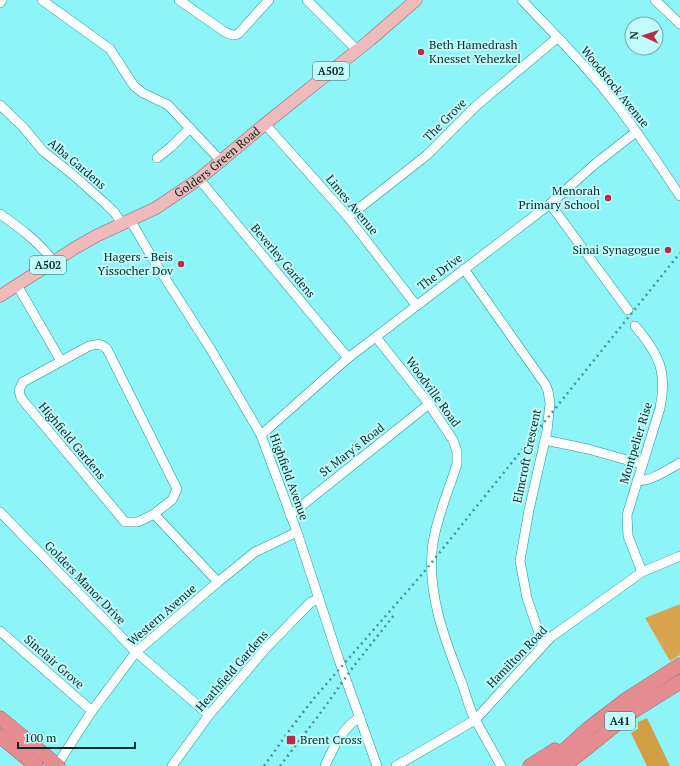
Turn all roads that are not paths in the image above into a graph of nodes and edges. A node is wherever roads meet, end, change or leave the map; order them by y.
1 (2, 0) edge
2 (42, 0) edge
3 (179, 0) edge
4 (269, 0) edge
5 (307, 0) edge
6 (522, 0) edge
7 (655, 0) edge
8 (412, 1) edge
9 (0, 3) edge
10 (680, 24) edge
11 (557, 38) junction
12 (357, 50) junction
13 (0, 105) edge
14 (265, 124) junction
15 (190, 128) junction
16 (636, 132) junction
17 (157, 158) dead end
18 (222, 162) junction
19 (199, 179) junction
20 (680, 196) edge
21 (550, 204) junction
22 (0, 214) edge
23 (348, 217) junction
24 (126, 222) junction
25 (54, 261) junction
26 (464, 269) junction
27 (17, 285) junction
28 (0, 296) edge
29 (416, 305) junction
30 (628, 310) dead end
31 (635, 326) dead end
32 (376, 337) junction
33 (348, 358) junction
34 (61, 361) junction
35 (429, 404) junction
36 (261, 435) junction
37 (545, 440) junction
38 (680, 463) edge
39 (641, 464) junction
40 (637, 481) junction
41 (0, 512) edge
42 (154, 514) junction
43 (290, 515) junction
44 (297, 532) junction
45 (680, 556) edge
46 (642, 572) junction
47 (218, 582) junction
48 (319, 599) junction
49 (0, 631) edge
50 (543, 646) junction
51 (136, 652) junction
52 (680, 664) edge
53 (680, 682) edge
54 (92, 711) junction
55 (209, 715) junction
56 (360, 717) junction
57 (0, 718) edge
58 (475, 720) junction
59 (589, 728) junction
60 (0, 736) edge
61 (36, 766) edge
62 (57, 766) edge
63 (172, 766) edge
64 (325, 766) edge
65 (377, 766) edge
66 (396, 766) edge
67 (501, 766) edge
68 (530, 766) edge
69 (547, 766) edge
70 (564, 766) edge

1 - 9 street
2 - 15 street
3 - 4 street
5 - 12 street
6 - 11 street, Woodstock Avenue
7 - 10 street
8 - 12 main road, Golders Green Road / A502
11 - 16 street, Woodstock Avenue
11 - 23 street, The Grove
12 - 14 main road, Golders Green Road / A502
13 - 24 street, Alba Gardens
14 - 18 main road, Golders Green Road / A502
14 - 23 street, Limes Avenue
15 - 17 street
15 - 18 street
16 - 20 street, Woodstock Avenue
16 - 21 street, The Drive
18 - 19 main road, Golders Green Road / A502
19 - 24 main road, Golders Green Road / A502
19 - 33 street, Beverley Gardens
21 - 26 street, The Drive
21 - 30 street
22 - 25 street
23 - 29 street, Limes Avenue
24 - 25 main road, Golders Green Road / A502
24 - 36 street, Highfield Avenue
25 - 27 main road, Golders Green Road / A502
26 - 29 street, The Drive
26 - 37 street, Elmcroft Crescent
27 - 28 main road, Golders Green Road / A502
27 - 34 street
29 - 32 street, The Drive
31 - 39 street, Montpelier Rise
32 - 33 street, The Drive
32 - 35 street, Woodville Road
33 - 36 street, The Drive
34 - 42 street, Highfield Gardens
34 - 42 street, Highfield Gardens
35 - 43 street, St Mary's Road
35 - 58 street, Woodville Road
36 - 43 street, Highfield Avenue
37 - 39 street
37 - 50 street, Elmcroft Crescent
38 - 40 street
39 - 40 street, Montpelier Rise
40 - 46 street, Montpelier Rise
41 - 51 street, Golders Manor Drive
42 - 47 street
43 - 44 street, Highfield Avenue
44 - 47 street, Western Avenue
44 - 48 street, Highfield Avenue
45 - 46 street, Hamilton Road
46 - 50 street, Hamilton Road
47 - 51 street, Western Avenue
48 - 55 street, Heathfield Gardens
48 - 56 street, Highfield Avenue
49 - 54 street, Sinclair Grove
50 - 58 street, Hamilton Road
51 - 54 street, Western Avenue
51 - 55 street, Golders Manor Drive
52 - 59 highway, A41
53 - 70 highway, A41
54 - 62 street, Western Avenue
55 - 63 street, Heathfield Gardens
56 - 64 street
56 - 65 street, Highfield Avenue
57 - 62 highway
58 - 66 street, Hamilton Road
58 - 67 street, Woodville Road
59 - 68 highway, A41
59 - 69 highway, A41
60 - 61 highway

